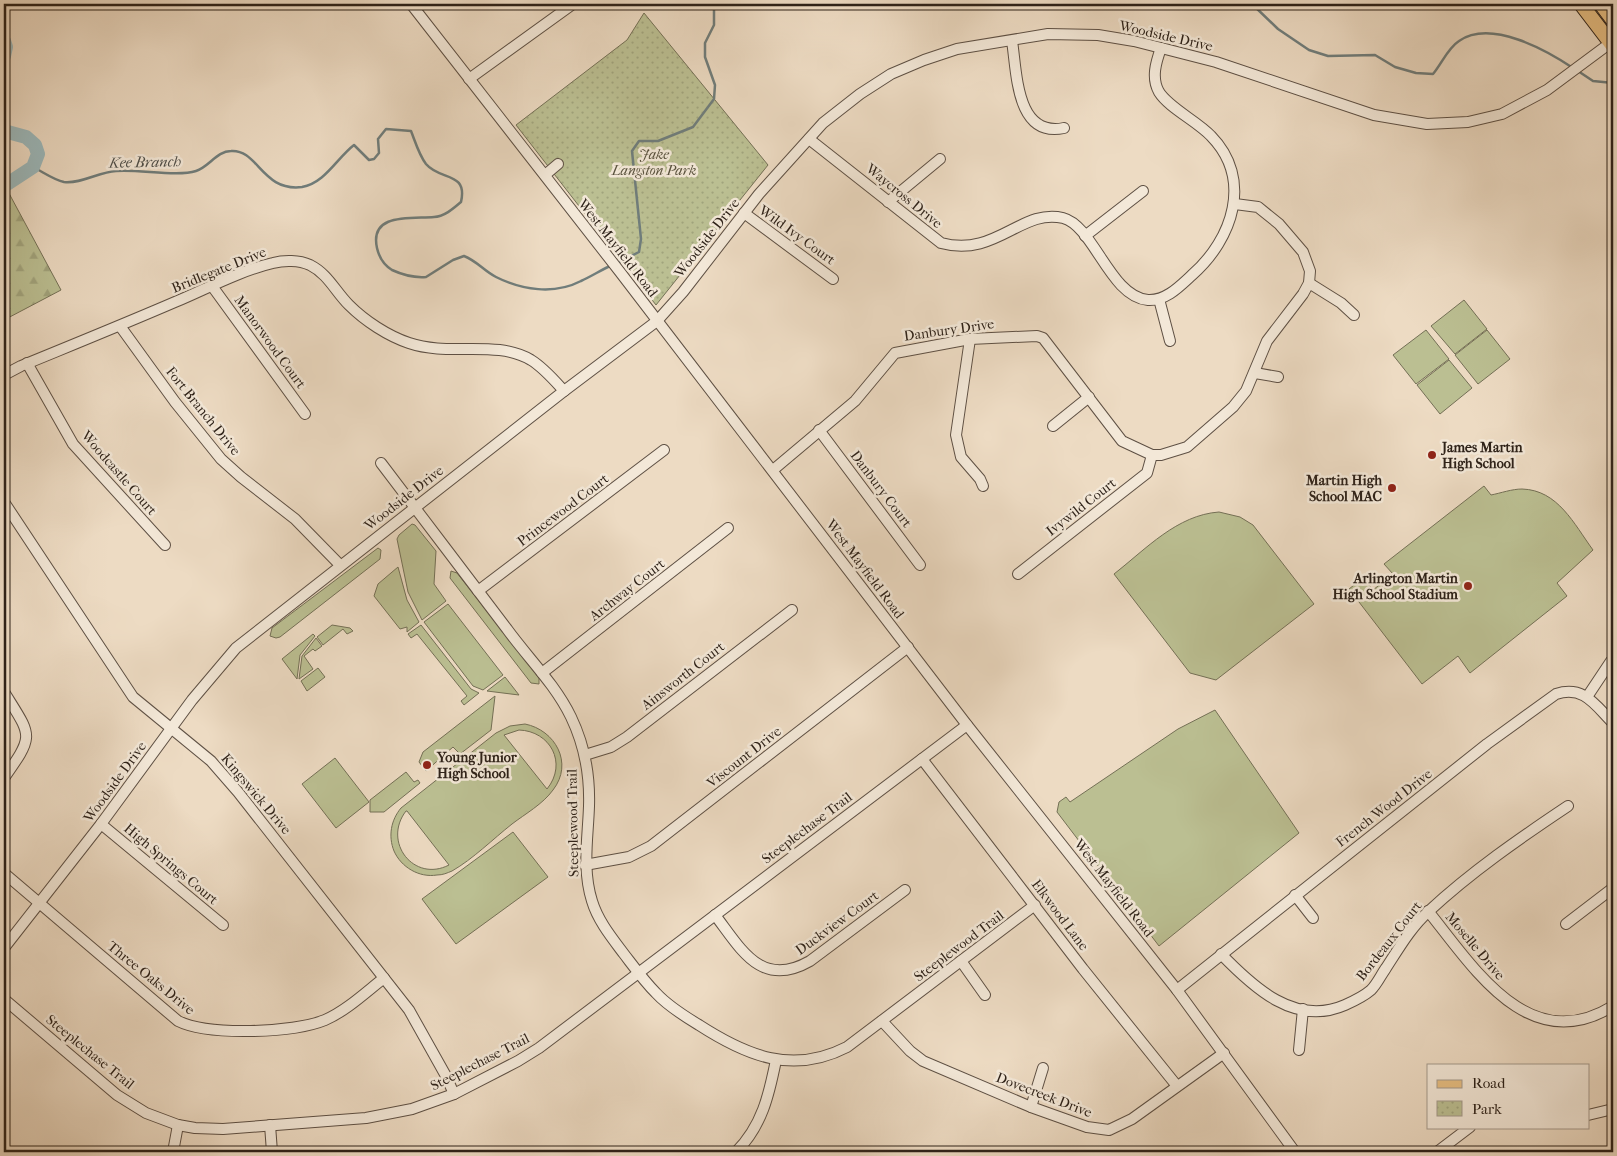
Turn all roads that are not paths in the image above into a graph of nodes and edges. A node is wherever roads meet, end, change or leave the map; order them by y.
1 (411, 4) edge
2 (573, 4) edge
3 (1581, 4) edge
4 (1601, 4) edge
5 (1613, 20) edge
6 (1012, 41) junction
7 (1612, 43) edge
8 (1161, 48) junction
9 (469, 79) junction
10 (1064, 128) dead end
11 (809, 139) junction
12 (940, 160) dead end
13 (558, 164) dead end
14 (544, 175) junction
15 (1143, 191) dead end
16 (888, 202) junction
17 (1235, 204) junction
18 (744, 213) junction
19 (1085, 236) junction
20 (833, 279) dead end
21 (1309, 283) junction
22 (212, 286) junction
23 (1160, 299) junction
24 (1354, 315) dead end
25 (657, 321) junction
26 (120, 326) junction
27 (970, 339) junction
28 (1170, 341) dead end
29 (27, 363) junction
30 (1255, 373) junction
31 (4, 375) edge
32 (1278, 377) dead end
33 (564, 391) junction
34 (1088, 397) junction
35 (305, 414) dead end
36 (1053, 426) dead end
37 (819, 430) junction
38 (664, 450) dead end
39 (1152, 455) junction
40 (381, 463) dead end
41 (773, 470) junction
42 (983, 486) dead end
43 (4, 502) edge
44 (415, 508) junction
45 (728, 528) dead end
46 (165, 545) dead end
47 (340, 565) junction
48 (920, 565) dead end
49 (1018, 574) dead end
50 (478, 591) junction
51 (792, 610) dead end
52 (908, 648) junction
53 (1612, 661) dead end
54 (542, 673) junction
55 (4, 692) edge
56 (1587, 697) junction
57 (1613, 723) edge
58 (967, 725) junction
59 (171, 729) junction
60 (585, 755) junction
61 (922, 759) junction
62 (4, 778) edge
63 (1568, 806) dead end
64 (101, 824) junction
65 (586, 865) junction
66 (4, 873) edge
67 (1613, 888) edge
68 (905, 890) dead end
69 (1295, 895) junction
70 (40, 904) junction
71 (1035, 905) junction
72 (1428, 911) junction
73 (714, 915) junction
74 (1313, 918) dead end
75 (1566, 924) dead end
76 (223, 925) dead end
77 (4, 948) edge
78 (1222, 954) junction
79 (961, 961) junction
80 (638, 972) junction
81 (384, 978) junction
82 (1177, 990) junction
83 (985, 994) dead end
84 (4, 1000) edge
85 (1613, 1006) edge
86 (1303, 1009) junction
87 (882, 1021) junction
88 (1298, 1050) dead end
89 (1224, 1053) junction
90 (776, 1060) junction
91 (1043, 1068) dead end
92 (1177, 1086) junction
93 (454, 1094) junction
94 (1032, 1107) junction
95 (1613, 1109) edge
96 (1590, 1115) edge
97 (270, 1124) junction
98 (178, 1125) junction
99 (1469, 1128) edge
100 (173, 1152) edge
101 (272, 1152) edge
102 (736, 1152) edge
103 (908, 1152) edge
104 (913, 1152) edge
105 (1295, 1152) edge
106 (1437, 1152) edge

1 - 9 street, West Mayfield Road
2 - 9 street
3 - 7 main road
4 - 5 main road
6 - 8 street, Woodside Drive
6 - 10 street
6 - 11 street, Woodside Drive
7 - 8 street, Woodside Drive
8 - 17 street
9 - 14 street, West Mayfield Road
11 - 16 street, Waycross Drive
11 - 18 street, Woodside Drive
12 - 16 street
13 - 14 street
14 - 25 street, West Mayfield Road
15 - 19 street
16 - 19 street, Waycross Drive
17 - 21 street
17 - 23 street
18 - 20 street, Wild Ivy Court
18 - 25 street, Woodside Drive
19 - 23 street, Waycross Drive
21 - 24 street
21 - 30 street
22 - 26 street, Bridlegate Drive
22 - 33 street, Bridlegate Drive
22 - 35 street, Manorwood Court
23 - 28 street
25 - 33 street, Woodside Drive
25 - 41 street, West Mayfield Road
26 - 29 street, Bridlegate Drive
26 - 47 street, Fort Branch Drive
27 - 34 street, Danbury Drive
27 - 37 street, Danbury Drive
27 - 42 street
29 - 31 street, Bridlegate Drive
29 - 46 street, Woodcastle Court
30 - 32 street
30 - 39 street
33 - 44 street, Woodside Drive
34 - 36 street
34 - 39 street, Danbury Drive
37 - 41 street, Danbury Drive
37 - 48 street, Danbury Court
38 - 50 street, Princewood Court
39 - 49 street, Ivywild Court
40 - 44 street, Steeplewood Trail
41 - 52 street, West Mayfield Road
43 - 59 street, Kingswick Drive
44 - 47 street, Woodside Drive
44 - 50 street, Steeplewood Trail
45 - 54 street, Archway Court
47 - 59 street, Woodside Drive
50 - 54 street, Steeplewood Trail
51 - 60 street, Ainsworth Court
52 - 58 street, West Mayfield Road
52 - 65 street, Viscount Drive
53 - 56 street
54 - 60 street, Steeplewood Trail
55 - 62 street
56 - 57 street
56 - 69 street, French Wood Drive
58 - 61 street, Steeplechase Trail
58 - 82 street, West Mayfield Road
59 - 64 street, Woodside Drive
59 - 81 street, Kingswick Drive
60 - 65 street, Steeplewood Trail
61 - 71 street, Elkwood Lane
61 - 73 street, Steeplechase Trail
63 - 72 street, Bordeaux Court
64 - 70 street, Woodside Drive
64 - 76 street, High Springs Court
65 - 80 street, Steeplewood Trail
66 - 70 street, Three Oaks Drive
67 - 75 street
68 - 73 street, Duckview Court
69 - 74 street
69 - 78 street, French Wood Drive
70 - 77 street, Woodside Drive
70 - 81 street, Three Oaks Drive
71 - 79 street, Steeplewood Trail
71 - 92 street, Elkwood Lane
72 - 85 street, Moselle Drive
72 - 86 street, Bordeaux Court
73 - 80 street, Steeplechase Trail
78 - 82 street, French Wood Drive
78 - 86 street, Bordeaux Court
79 - 83 street
79 - 87 street, Steeplewood Trail
80 - 90 street, Steeplewood Trail
80 - 93 street, Steeplechase Trail
81 - 93 street, Kingswick Drive
82 - 89 street, West Mayfield Road
84 - 98 street, Steeplechase Trail
86 - 88 street
87 - 90 street, Steeplewood Trail
87 - 94 street, Dovecreek Drive
89 - 92 street, Dovecreek Drive
89 - 105 street, West Mayfield Road
90 - 102 street
91 - 94 street
92 - 94 street, Dovecreek Drive
93 - 97 street, Steeplechase Trail
95 - 96 street
97 - 98 street, Steeplechase Trail
97 - 101 street
98 - 100 street
99 - 106 street
103 - 104 street

